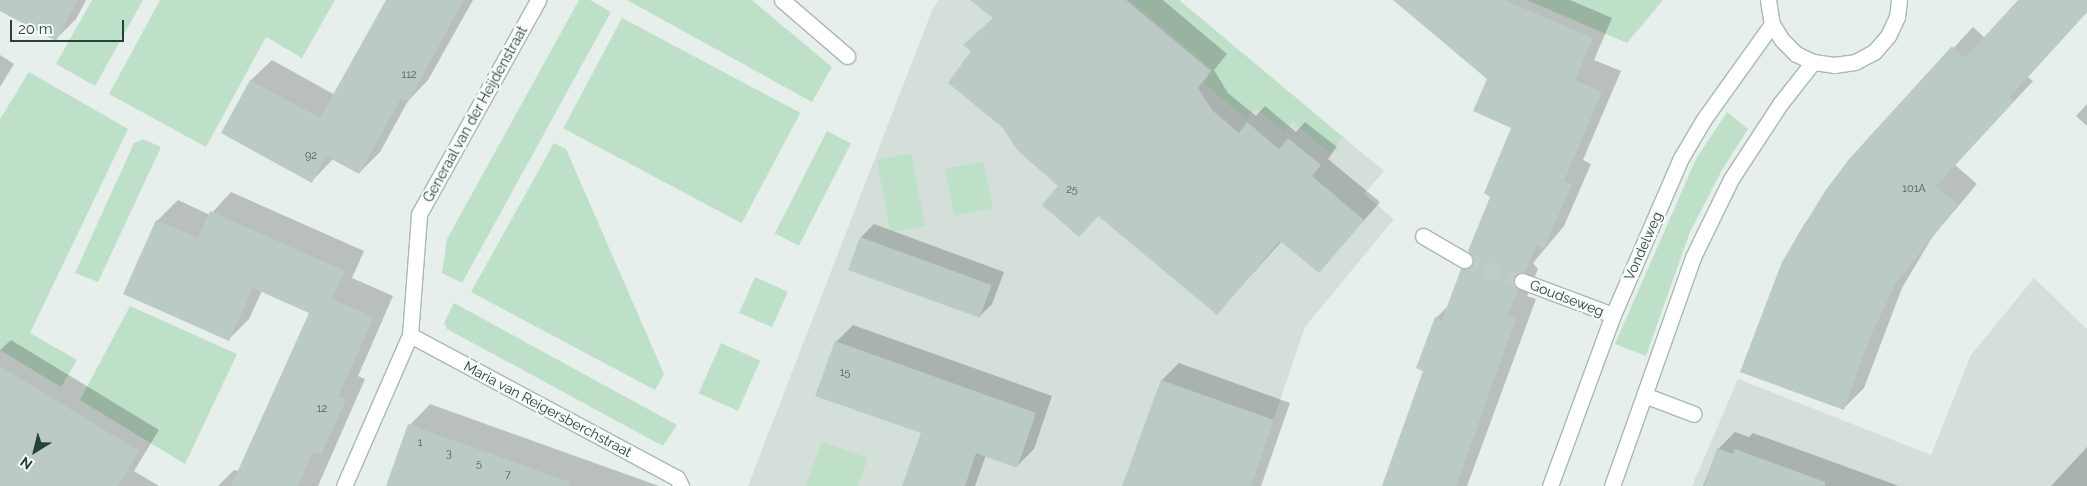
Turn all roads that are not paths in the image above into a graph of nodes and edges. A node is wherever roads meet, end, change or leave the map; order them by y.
1 (538, 0) edge
2 (782, 0) edge
3 (1768, 0) edge
4 (1899, 0) edge
5 (1772, 24) junction
6 (847, 56) dead end
7 (1813, 62) junction
8 (1423, 236) dead end
9 (1464, 260) tunnel mouth
10 (1522, 280) tunnel mouth
11 (1613, 315) junction
12 (410, 335) junction
13 (1644, 395) junction
14 (1694, 414) dead end
15 (344, 486) edge
16 (681, 486) edge
17 (1550, 486) edge
18 (1612, 486) edge

1 - 12 street, Generaal van der Heijdenstraat
2 - 6 street
3 - 5 street
4 - 7 street
5 - 7 street
5 - 11 street, Vondelweg
7 - 13 street
8 - 9 street
10 - 11 street, Goudseweg
11 - 17 street, Vondelweg
12 - 15 street, Generaal van der Heijdenstraat
12 - 16 street, Maria van Reigersberchstraat
13 - 14 street
13 - 18 street

